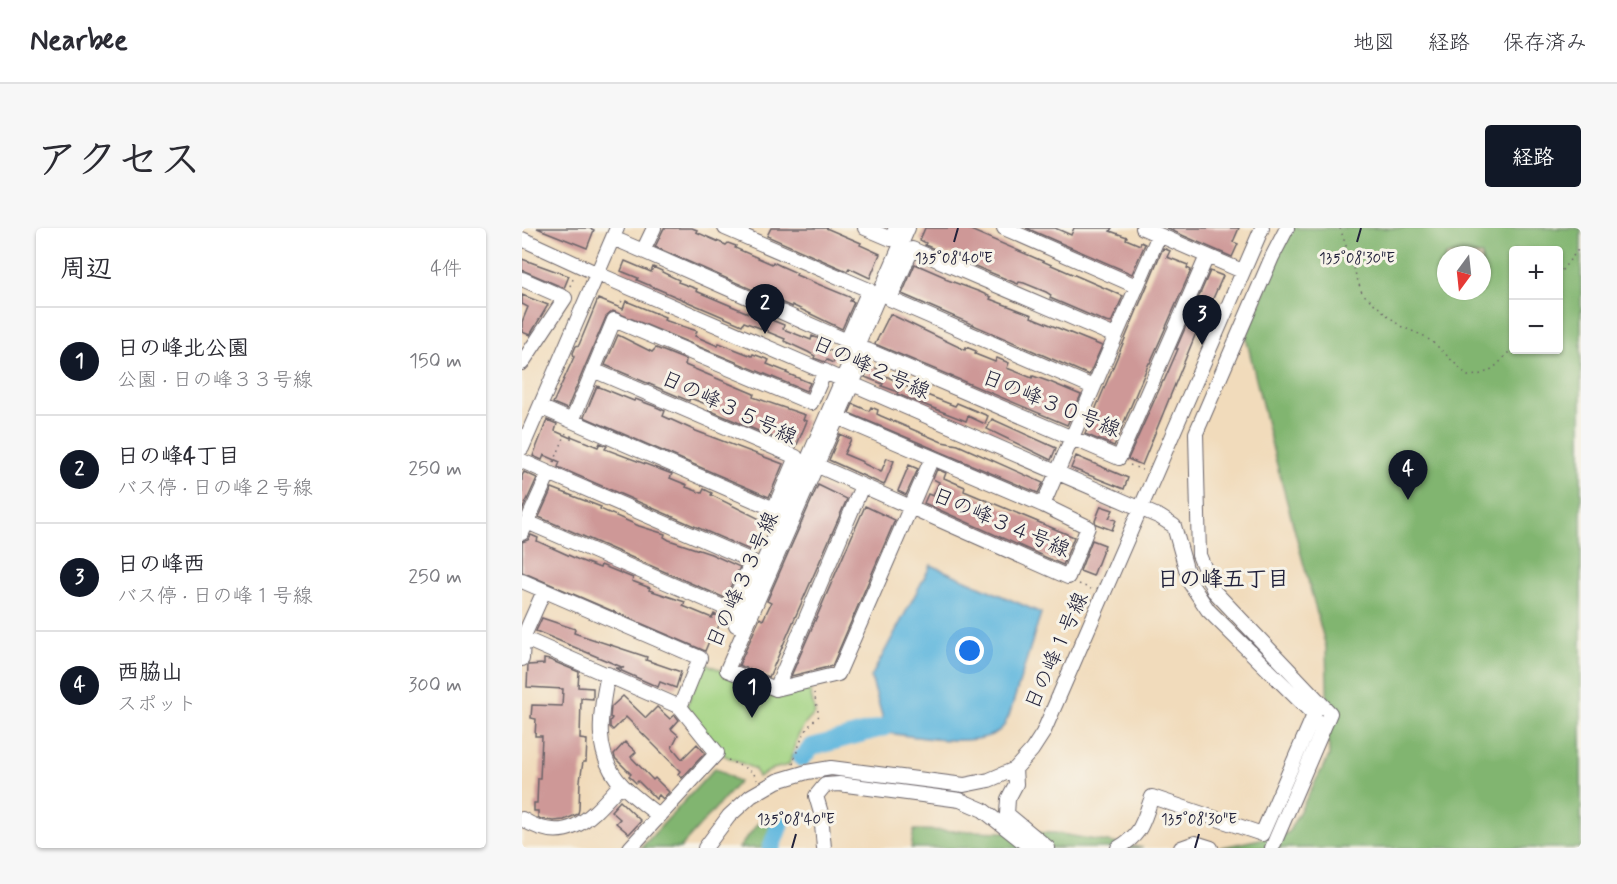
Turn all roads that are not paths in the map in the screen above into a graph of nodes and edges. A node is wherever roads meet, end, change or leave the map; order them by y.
1 (654, 228) edge
2 (725, 228) edge
3 (865, 228) edge
4 (896, 228) edge
5 (908, 228) edge
6 (1004, 228) edge
7 (1143, 228) edge
8 (1262, 228) edge
9 (1287, 228) edge
10 (615, 233) edge
11 (1159, 235) junction
12 (522, 239) edge
13 (644, 251) junction
14 (1207, 256) junction
15 (1242, 271) junction
16 (598, 274) junction
17 (522, 279) edge
18 (1136, 286) junction
19 (1115, 336) junction
20 (528, 343) edge
21 (522, 363) edge
22 (593, 370) junction
23 (825, 371) junction
24 (847, 380) junction
25 (1093, 387) junction
26 (540, 408) junction
27 (837, 417) junction
28 (572, 421) junction
29 (1072, 437) junction
30 (522, 448) edge
31 (932, 458) junction
32 (522, 461) edge
33 (816, 465) junction
34 (549, 473) junction
35 (1057, 473) junction
36 (862, 486) junction
37 (1043, 505) junction
38 (910, 507) junction
39 (1140, 508) junction
40 (524, 528) edge
41 (522, 581) edge
42 (544, 591) junction
43 (523, 639) edge
44 (522, 659) edge
45 (719, 666) dead end
46 (608, 674) junction
47 (776, 689) junction
48 (680, 706) junction
49 (1015, 769) junction
50 (621, 784) junction
51 (659, 816) junction
52 (522, 819) edge
53 (630, 848) edge
54 (705, 848) edge
55 (824, 848) edge
56 (1031, 848) edge
57 (1048, 848) edge
58 (1118, 848) edge
59 (1181, 848) edge
60 (1211, 848) edge
61 (1272, 848) edge

1 - 13 street
2 - 13 street
3 - 4 street
5 - 24 street
6 - 18 street
7 - 11 street
8 - 15 street, 日の峰１号線
9 - 61 street
10 - 13 street
10 - 16 street
11 - 14 street
11 - 18 street
12 - 16 street, 日の峰２号線
14 - 15 street
14 - 29 street, 日の峰３０号線
15 - 39 street, 日の峰１号線
16 - 23 street, 日の峰２号線
16 - 26 street
17 - 20 street
18 - 19 street
19 - 25 street
19 - 25 street
20 - 21 street
22 - 23 street
22 - 28 street
22 - 28 street, 日の峰３５号線
23 - 24 street, 日の峰２号線
24 - 27 street, 日の峰３３号線
24 - 29 street, 日の峰３０号線
24 - 35 street, 日の峰２号線
24 - 45 street
25 - 29 street
26 - 28 street
26 - 30 street
27 - 31 street, 日の峰３４号線
27 - 33 street, 日の峰３３号線
29 - 35 street
31 - 37 street, 日の峰３４号線
31 - 38 street
32 - 34 street
33 - 36 street, 日の峰３４号線
33 - 47 street, 日の峰３３号線
34 - 40 street
34 - 40 street
35 - 37 street
35 - 39 street, 日の峰２号線
36 - 38 street, 日の峰３４号線
36 - 47 street
37 - 38 street, 日の峰３４号線
38 - 47 street
39 - 49 street, 日の峰１号線
39 - 58 street, 日の峰２号線
41 - 42 street
42 - 43 street
42 - 48 street
43 - 44 street
43 - 46 street
46 - 48 street
46 - 50 street
48 - 51 street
49 - 54 street, 日の峰１号線
49 - 57 street
50 - 51 street
50 - 52 street
51 - 53 street
55 - 56 street
59 - 60 street

